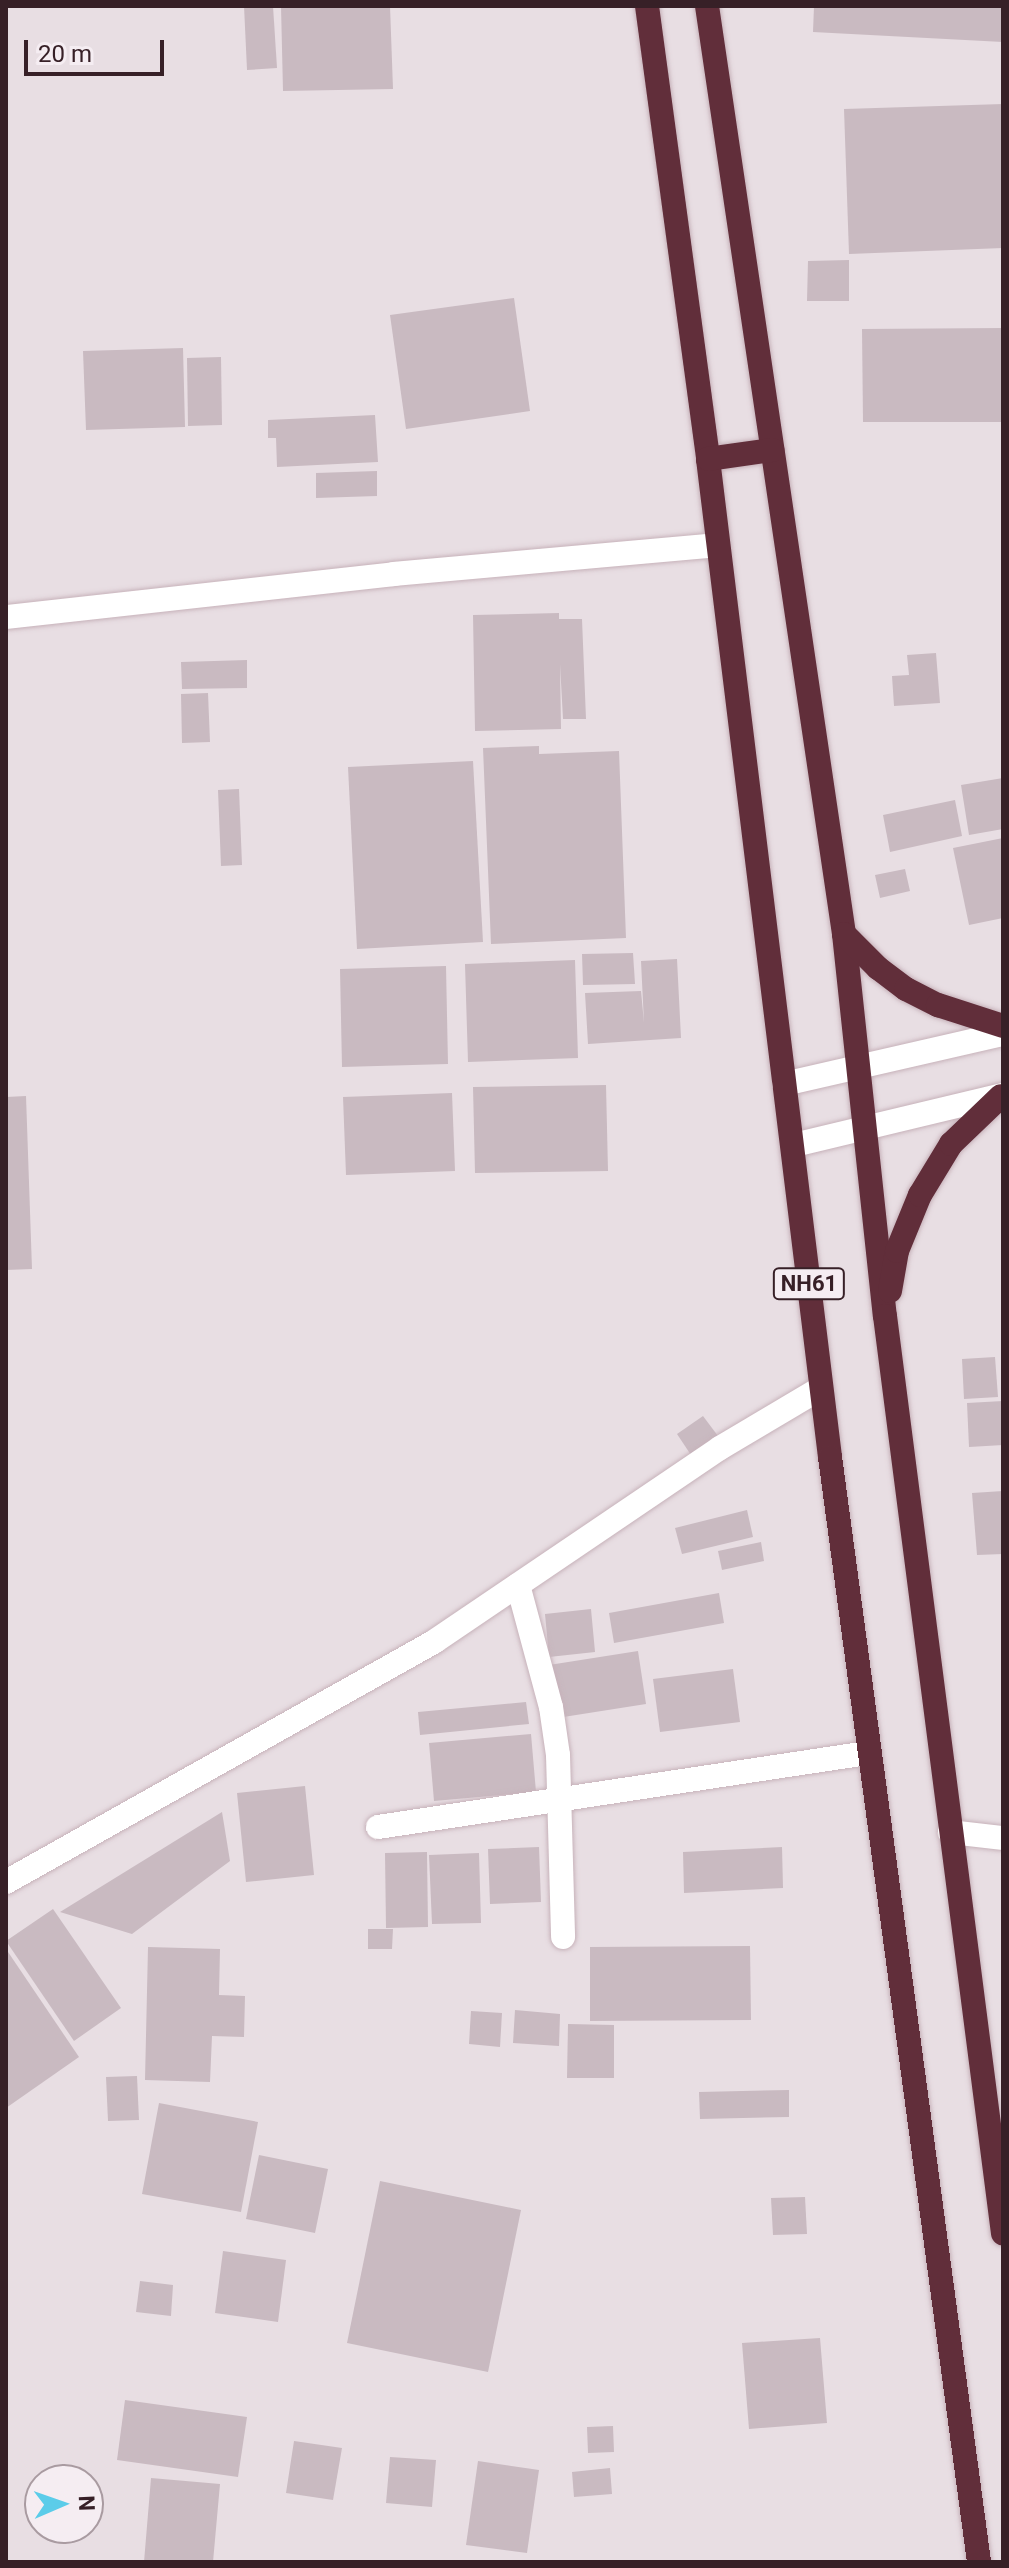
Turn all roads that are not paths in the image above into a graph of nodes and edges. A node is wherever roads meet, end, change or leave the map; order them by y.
1 (647, 6) edge
2 (707, 6) edge
3 (772, 450) junction
4 (708, 459) junction
5 (718, 545) junction
6 (6, 617) edge
7 (844, 934) junction
8 (1003, 1026) edge
9 (1003, 1034) edge
10 (859, 1068) junction
11 (784, 1084) junction
12 (1002, 1096) edge
13 (863, 1130) junction
14 (794, 1145) junction
15 (885, 1316) junction
16 (821, 1388) junction
17 (518, 1585) junction
18 (869, 1753) junction
19 (562, 1799) junction
20 (378, 1827) dead end
21 (950, 1832) junction
22 (1003, 1838) edge
23 (6, 1882) edge
24 (563, 1937) dead end
25 (999, 2166) edge
26 (1003, 2233) edge
27 (979, 2562) edge

1 - 4 highway, NH61
2 - 3 highway, NH61
3 - 4 highway
3 - 7 highway, NH61
4 - 5 highway, NH61
5 - 6 street
5 - 11 highway, NH61
7 - 8 highway
7 - 10 highway, NH61
9 - 10 street
10 - 11 street
10 - 13 highway, NH61
11 - 14 highway, NH61
12 - 13 street
12 - 15 highway
13 - 14 street
13 - 15 highway, NH61
14 - 16 highway, NH61
15 - 21 highway, NH61
16 - 17 street
16 - 18 highway, NH61
17 - 19 street
17 - 23 street
18 - 19 street
18 - 27 highway, NH61
19 - 20 street
19 - 24 street
21 - 22 street
21 - 25 highway, NH61
25 - 26 highway, NH61

